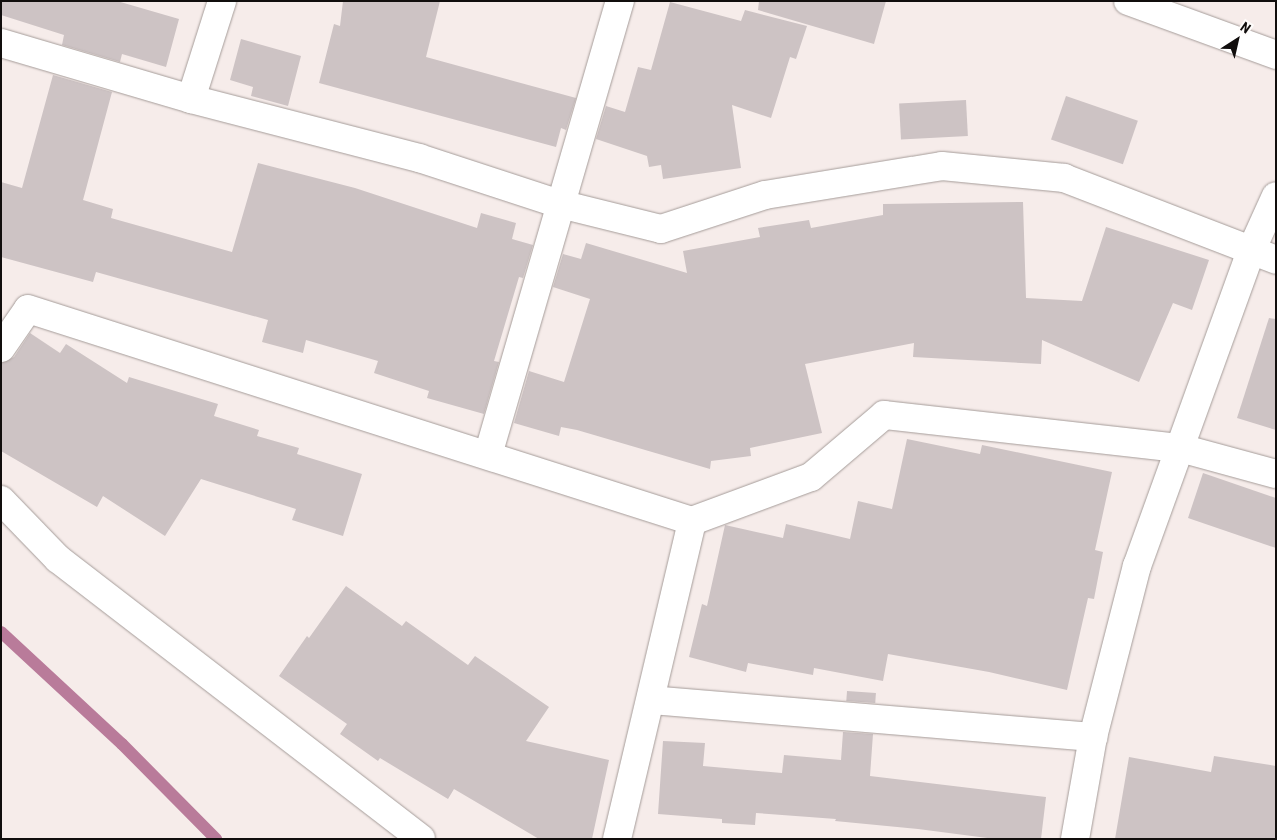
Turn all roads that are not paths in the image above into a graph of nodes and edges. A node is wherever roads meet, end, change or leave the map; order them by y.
1 (222, 1) edge
2 (620, 1) edge
3 (1128, 1) edge
4 (1, 43) edge
5 (1276, 55) edge
6 (191, 99) junction
7 (1276, 196) edge
8 (560, 204) junction
9 (1264, 256) edge
10 (1, 348) edge
11 (1180, 448) junction
12 (488, 455) junction
13 (1276, 474) edge
14 (1, 500) edge
15 (692, 522) junction
16 (651, 700) junction
17 (1093, 737) junction
18 (421, 839) edge
19 (617, 839) edge
20 (1074, 839) edge

1 - 6 street
2 - 8 street
3 - 5 street
4 - 6 street
6 - 8 street
7 - 9 street
8 - 9 street
8 - 12 street
9 - 11 street
10 - 12 street
11 - 13 street
11 - 15 street
11 - 17 street
12 - 15 street
14 - 18 street
15 - 16 street
16 - 17 street
16 - 19 street
17 - 20 street

